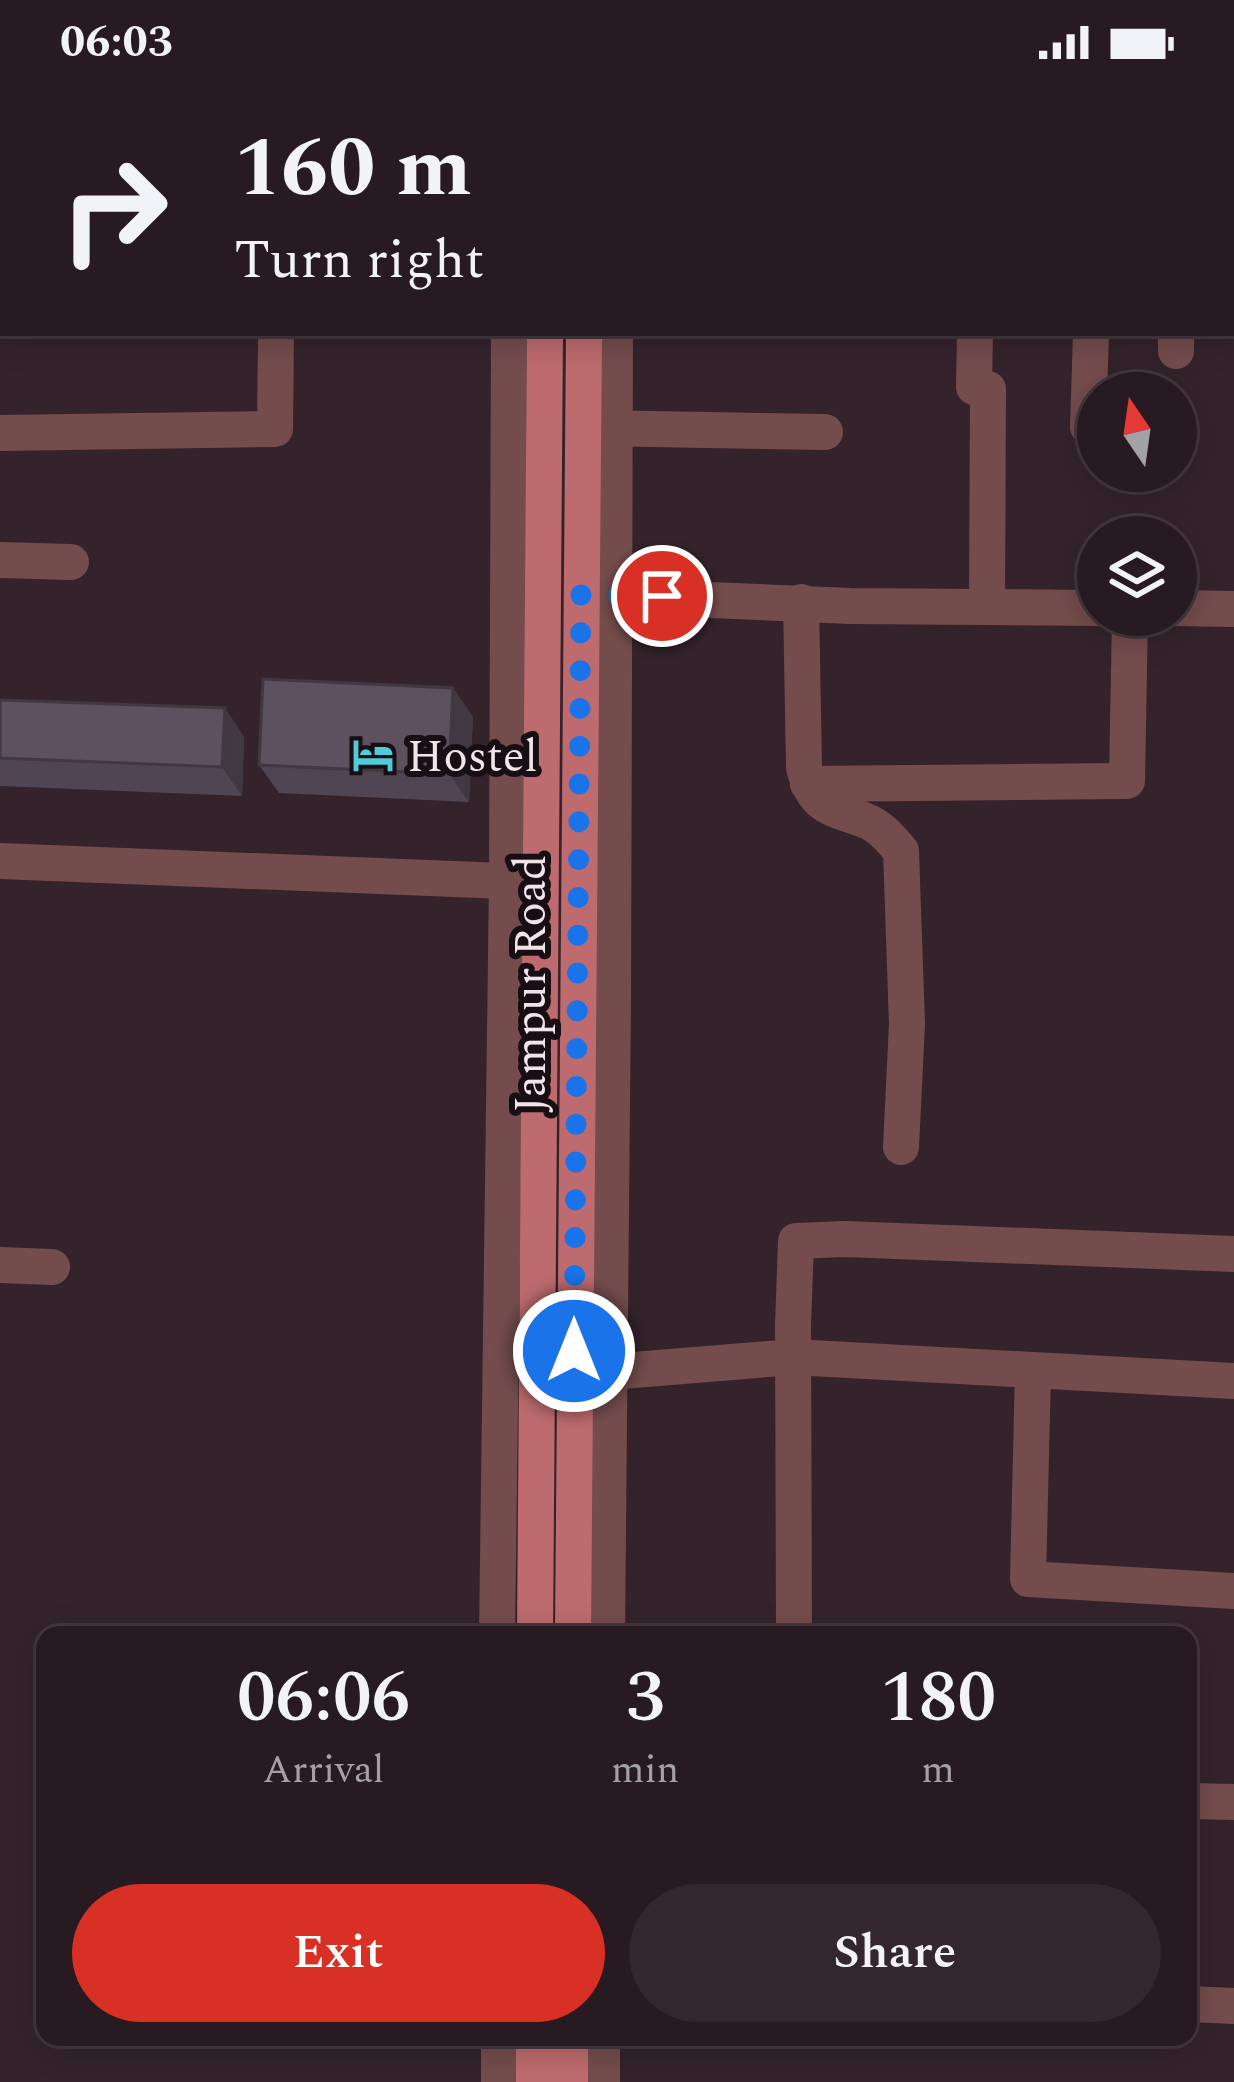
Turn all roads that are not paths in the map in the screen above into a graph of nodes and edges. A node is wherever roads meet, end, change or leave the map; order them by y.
1 (276, 336) edge
2 (509, 336) edge
3 (545, 336) edge
4 (584, 336) edge
5 (614, 336) edge
6 (975, 336) edge
7 (1091, 336) edge
8 (1090, 372) edge
9 (599, 428) junction
10 (825, 432) dead end
11 (0, 433) edge
12 (0, 560) edge
13 (71, 562) dead end
14 (598, 595) junction
15 (801, 602) junction
16 (987, 607) junction
17 (1077, 608) edge
18 (1197, 608) edge
19 (1234, 609) edge
20 (1130, 636) edge
21 (808, 784) junction
22 (0, 860) edge
23 (523, 882) junction
24 (901, 1147) dead end
25 (1234, 1254) edge
26 (0, 1265) edge
27 (52, 1267) dead end
28 (793, 1357) junction
29 (1033, 1371) junction
30 (609, 1372) junction
31 (1234, 1381) edge
32 (1234, 1591) edge
33 (497, 1626) edge
34 (535, 1626) edge
35 (573, 1626) edge
36 (607, 1626) edge
37 (794, 1626) edge
38 (1197, 1801) edge
39 (1234, 1802) edge
40 (1197, 2004) edge
41 (1234, 2006) edge
42 (499, 2046) edge
43 (534, 2046) edge
44 (570, 2046) edge
45 (602, 2046) edge
46 (500, 2082) edge
47 (534, 2082) edge
48 (570, 2082) edge
49 (602, 2082) edge

1 - 11 street
2 - 23 street
3 - 23 main road, Jampur Road
4 - 9 main road, Jampur Road
5 - 9 street
6 - 16 street
7 - 8 street
9 - 10 street
9 - 14 main road, Jampur Road
12 - 13 street
14 - 15 street
14 - 30 street
14 - 35 main road, Jampur Road
15 - 16 street
15 - 21 street
16 - 17 street
18 - 19 street
20 - 21 street
21 - 24 street
22 - 23 street
23 - 33 street
23 - 34 main road, Jampur Road
25 - 28 street
26 - 27 street
28 - 29 street
28 - 30 street
28 - 37 street
29 - 31 street
29 - 32 street
30 - 36 street
38 - 39 street
40 - 41 street
42 - 46 street
43 - 47 main road
44 - 48 main road
45 - 49 street

